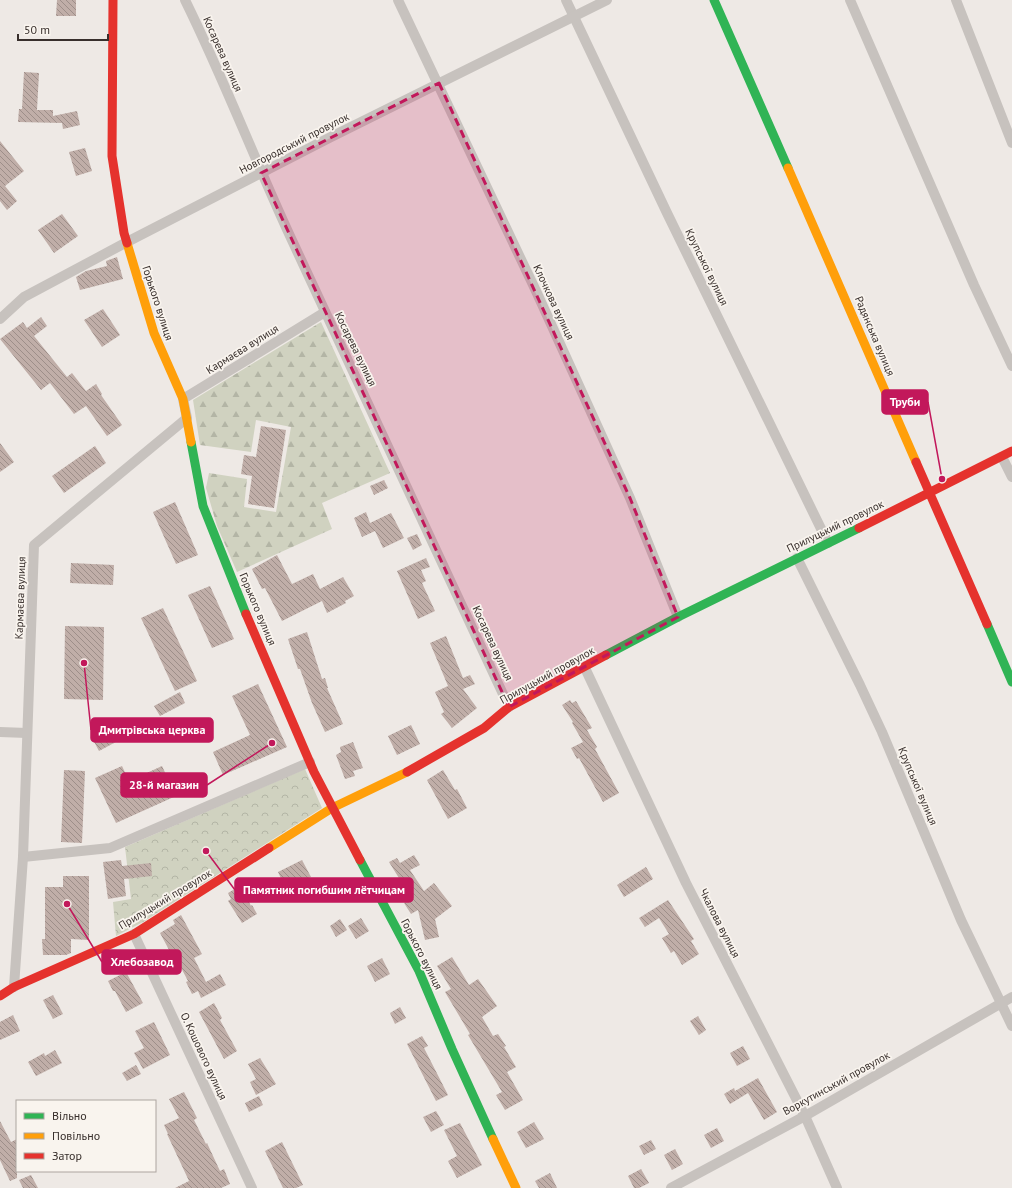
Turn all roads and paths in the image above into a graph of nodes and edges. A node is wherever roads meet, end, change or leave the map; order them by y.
1 (113, 0) edge
2 (185, 0) edge
3 (398, 0) edge
4 (566, 0) edge
5 (607, 0) edge
6 (714, 0) edge
7 (850, 0) edge
8 (956, 0) edge
9 (573, 16) junction
10 (439, 84) junction
11 (1012, 143) edge
12 (261, 173) junction
13 (127, 242) junction
14 (324, 312) junction
15 (0, 319) edge
16 (1012, 366) edge
17 (183, 399) junction
18 (187, 418) junction
19 (1012, 451) edge
20 (1002, 457) junction
21 (1012, 477) edge
22 (930, 493) junction
23 (828, 543) junction
24 (797, 558) junction
25 (678, 617) junction
26 (585, 668) junction
27 (1012, 682) edge
28 (509, 707) junction
29 (0, 732) edge
30 (27, 733) junction
31 (310, 762) junction
32 (332, 808) junction
33 (23, 857) junction
34 (134, 934) junction
35 (14, 987) junction
36 (0, 996) edge
37 (1012, 997) edge
38 (1002, 1003) junction
39 (1012, 1026) edge
40 (805, 1116) junction
41 (674, 1187) edge
42 (252, 1188) edge
43 (516, 1188) edge
44 (837, 1188) edge

1 - 13 street, Горького вулиця
2 - 12 street, Косарева вулиця
3 - 10 street, Клочкова вулиця
4 - 9 street, Крупської вулиця
5 - 9 street, Новгородський провулок
6 - 22 street, Радянська вулиця
7 - 16 street
8 - 11 street
9 - 10 street, Новгородський провулок
9 - 23 street, Крупської вулиця
10 - 12 street, Новгородський провулок
10 - 25 street, Клочкова вулиця
12 - 13 street, Новгородський провулок
12 - 14 street, Косарева вулиця
13 - 15 street, Новгородський провулок
13 - 17 street, Горького вулиця
14 - 17 street, Кармаєва вулиця
14 - 28 street, Косарева вулиця
17 - 18 street
18 - 30 street, Кармаєва вулиця
18 - 31 street, Горького вулиця
19 - 20 street, Прилуцький провулок
20 - 21 street
20 - 22 street, Прилуцький провулок
22 - 23 street, Прилуцький провулок
22 - 27 street, Радянська вулиця
23 - 24 street, Прилуцький провулок
24 - 25 street, Прилуцький провулок
24 - 38 street, Крупської вулиця
25 - 26 street, Прилуцький провулок
26 - 28 street, Прилуцький провулок
26 - 40 street, Чкалова вулиця
28 - 32 street, Прилуцький провулок
29 - 30 street
30 - 33 street, Кармаєва вулиця
31 - 32 street, Горького вулиця
31 - 33 street
32 - 34 street, Прилуцький провулок
32 - 43 street, Горького вулиця
33 - 35 street, Кармаєва вулиця
34 - 35 street, Прилуцький провулок
34 - 42 street, О. Кошового вулиця
35 - 36 street, Прилуцький провулок
37 - 38 street, Воркутинський провулок
38 - 39 street, Крупської вулиця
38 - 40 street, Воркутинський провулок
40 - 41 street, Воркутинський провулок
40 - 44 street, Чкалова вулиця

